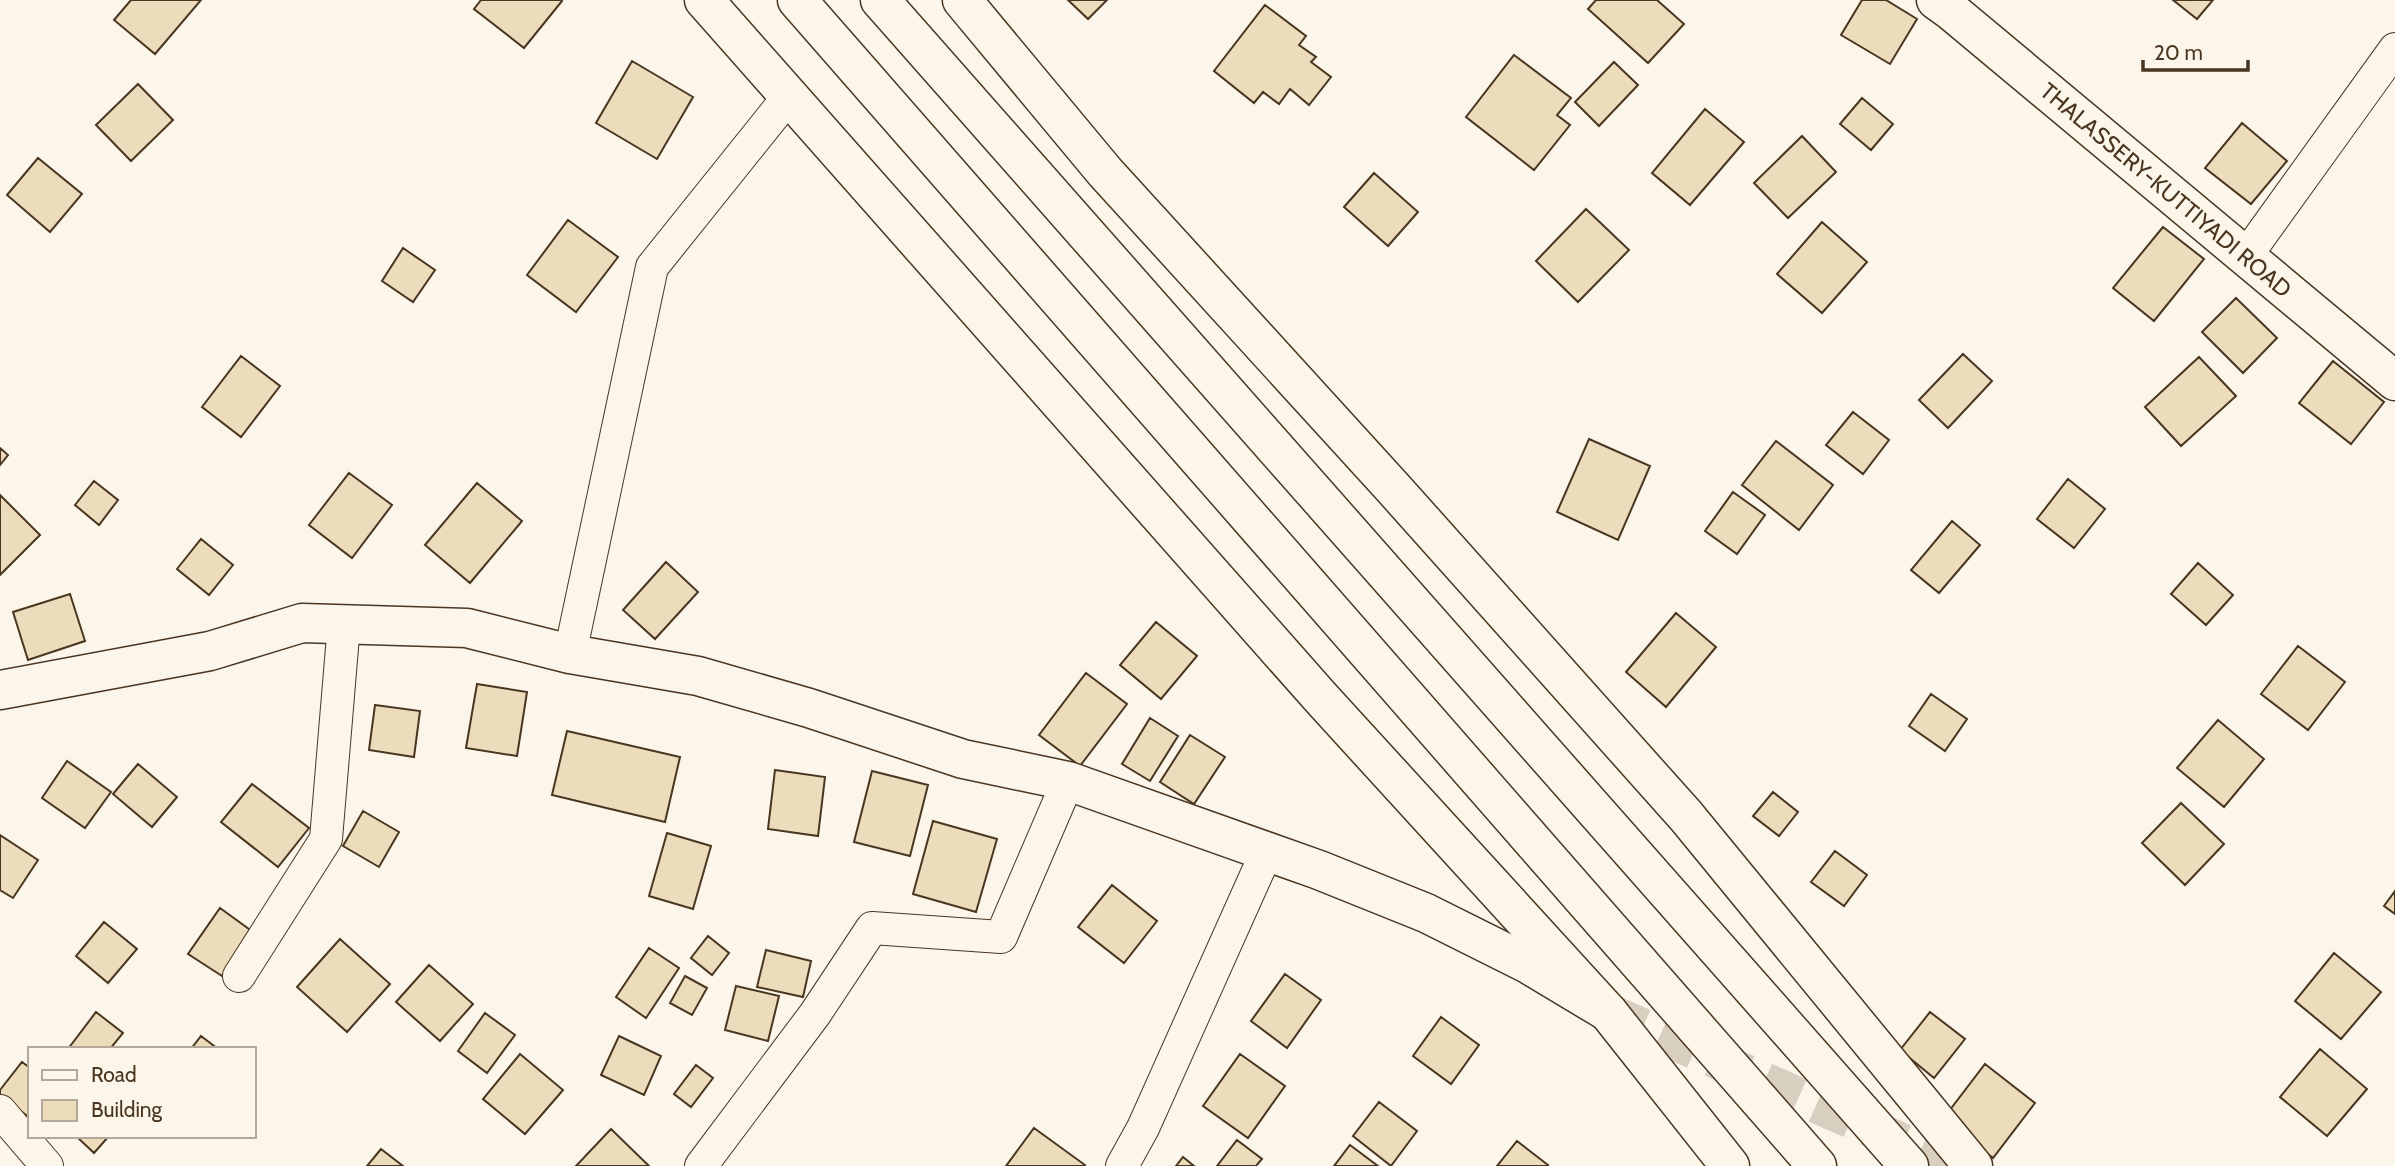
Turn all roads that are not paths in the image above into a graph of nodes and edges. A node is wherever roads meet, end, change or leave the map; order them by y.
1 (704, 0) edge
2 (797, 0) edge
3 (880, 0) edge
4 (962, 0) edge
5 (1936, 0) edge
6 (2395, 49) edge
7 (790, 95) junction
8 (2246, 256) junction
9 (2395, 381) edge
10 (344, 624) junction
11 (570, 654) junction
12 (0, 690) edge
13 (1068, 781) junction
14 (1266, 851) junction
15 (239, 976) dead end
16 (1608, 1012) junction
17 (0, 1111) edge
18 (47, 1166) edge
19 (701, 1166) edge
20 (1122, 1166) edge
21 (1730, 1166) edge
22 (1817, 1166) edge
23 (1909, 1166) edge
24 (1973, 1166) edge

1 - 7 main road
2 - 22 main road
3 - 23 main road
4 - 24 main road
5 - 8 main road, THALASSERY-KUTTIYADI ROAD
6 - 8 street
7 - 11 street
7 - 16 main road
8 - 9 main road, THALASSERY-KUTTIYADI ROAD
10 - 11 main road
10 - 12 main road
10 - 15 street
11 - 13 main road
13 - 14 main road
13 - 19 street
14 - 16 main road
14 - 20 street
16 - 21 main road
17 - 18 street

